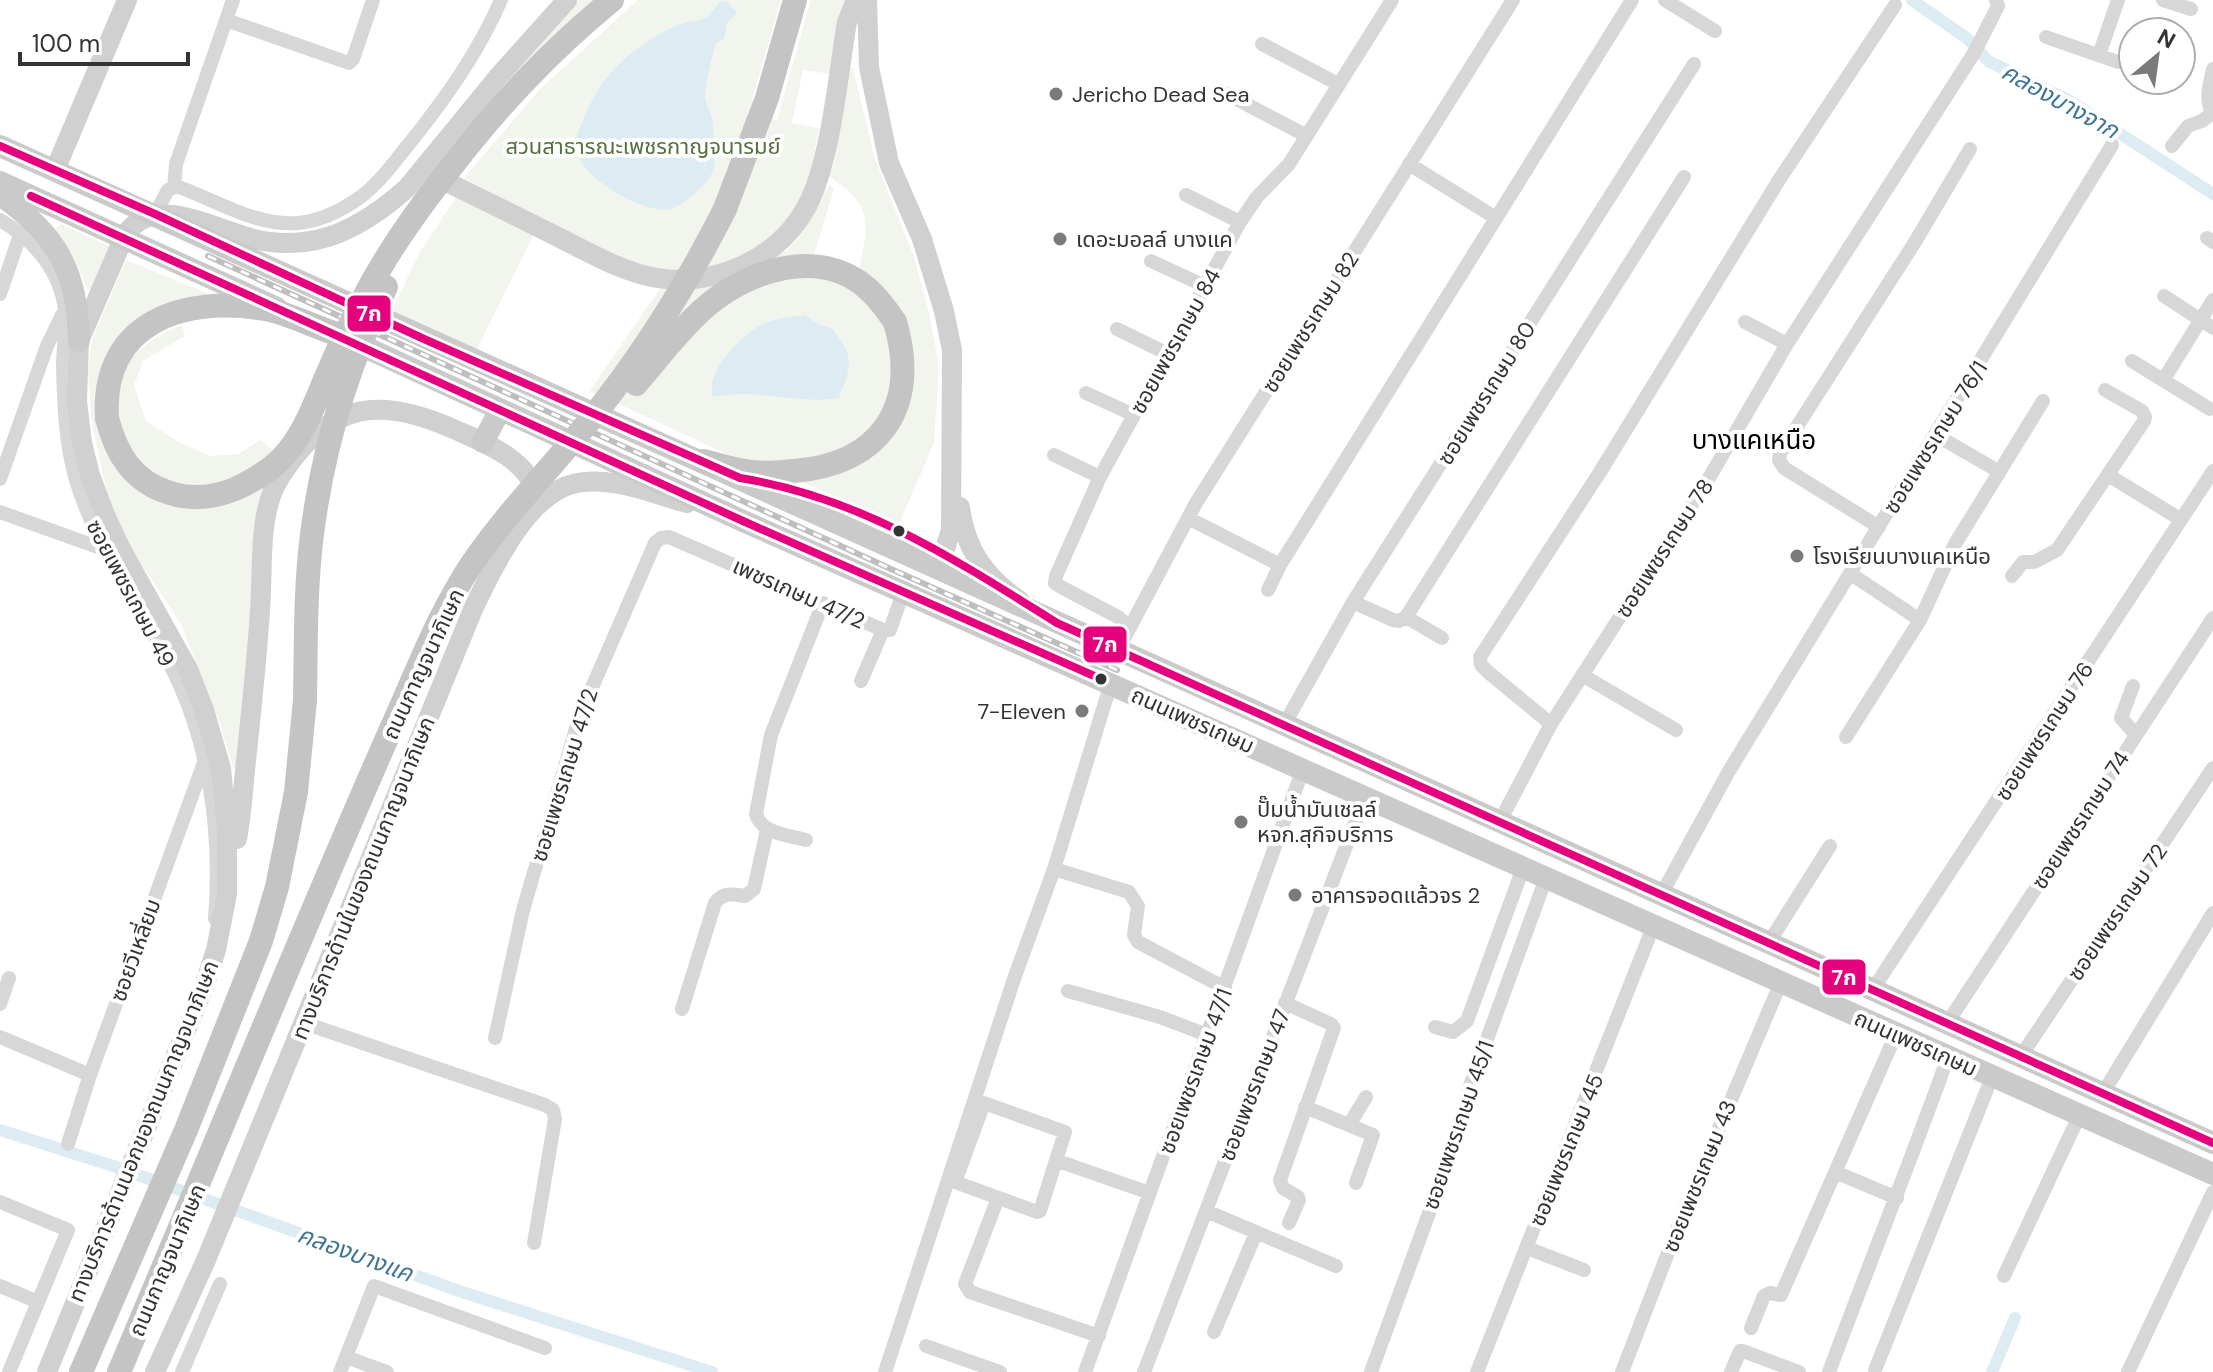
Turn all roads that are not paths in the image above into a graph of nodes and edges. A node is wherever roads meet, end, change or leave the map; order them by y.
1 (127, 0) edge
2 (233, 0) edge
3 (373, 0) edge
4 (501, 0) edge
5 (567, 0) edge
6 (612, 0) edge
7 (795, 0) edge
8 (856, 0) edge
9 (867, 0) edge
10 (1392, 0) edge
11 (1513, 0) edge
12 (1632, 0) edge
13 (1665, 0) edge
14 (2118, 0) edge
15 (2163, 0) edge
16 (2013, 1) edge
17 (1997, 3) edge
18 (1895, 5) dead end
19 (2191, 9) dead end
20 (226, 20) junction
21 (1715, 31) dead end
22 (2046, 37) dead end
23 (1262, 44) dead end
24 (2099, 55) junction
25 (2117, 62) edge
26 (1694, 64) dead end
27 (2213, 69) edge
28 (1338, 84) junction
29 (1227, 94) dead end
30 (2212, 113) edge
31 (1305, 135) junction
32 (2112, 145) dead end
33 (0, 146) edge
34 (2172, 146) dead end
35 (1970, 149) dead end
36 (1409, 164) junction
37 (55, 170) junction
38 (423, 170) junction
39 (449, 170) junction
40 (1684, 177) dead end
41 (0, 182) edge
42 (91, 186) junction
43 (174, 187) junction
44 (0, 195) edge
45 (1186, 195) dead end
46 (155, 214) junction
47 (1496, 218) junction
48 (0, 220) edge
49 (1240, 222) junction
50 (92, 223) junction
51 (21, 232) junction
52 (124, 237) junction
53 (1151, 261) dead end
54 (282, 274) junction
55 (1205, 286) junction
56 (0, 294) edge
57 (2164, 296) dead end
58 (2213, 300) edge
59 (269, 305) junction
60 (65, 310) junction
61 (1745, 322) dead end
62 (2207, 324) edge
63 (1117, 329) dead end
64 (334, 333) junction
65 (79, 341) junction
66 (1787, 344) junction
67 (1168, 354) junction
68 (2132, 361) dead end
69 (2164, 379) junction
70 (2105, 390) dead end
71 (1086, 393) dead end
72 (2043, 401) dead end
73 (2210, 409) dead end
74 (500, 410) junction
75 (1134, 415) junction
76 (1936, 435) junction
77 (483, 442) junction
78 (953, 443) junction
79 (1054, 455) dead end
80 (703, 461) junction
81 (1998, 471) junction
82 (2213, 471) edge
83 (2108, 475) junction
84 (1100, 477) junction
85 (0, 479) edge
86 (540, 489) junction
87 (0, 512) edge
88 (1188, 518) junction
89 (2180, 519) junction
90 (743, 521) junction
91 (1879, 527) junction
92 (669, 537) joint
93 (106, 550) junction
94 (931, 565) junction
95 (1280, 565) junction
96 (1851, 574) junction
97 (2012, 576) dead end
98 (896, 587) junction
99 (1268, 590) dead end
100 (1353, 602) junction
101 (823, 603) junction
102 (1406, 617) junction
103 (2213, 618) edge
104 (1920, 620) junction
105 (1057, 623) junction
106 (1130, 627) junction
107 (883, 630) junction
108 (1442, 638) dead end
109 (1118, 650) junction
110 (1582, 675) junction
111 (861, 681) dead end
112 (1111, 683) junction
113 (2133, 686) dead end
114 (1551, 724) junction
115 (1284, 725) junction
116 (1676, 730) dead end
117 (2136, 735) junction
118 (1846, 737) dead end
119 (206, 758) junction
120 (2213, 768) edge
121 (1303, 769) junction
122 (1365, 797) junction
123 (1499, 823) junction
124 (767, 830) junction
125 (806, 840) dead end
126 (1830, 846) dead end
127 (221, 847) junction
128 (1523, 868) junction
129 (1054, 869) junction
130 (1546, 878) junction
131 (227, 894) junction
132 (1661, 895) junction
133 (2213, 913) edge
134 (1653, 927) junction
135 (1768, 944) junction
136 (9, 978) dead end
137 (1781, 982) junction
138 (204, 986) junction
139 (1225, 988) junction
140 (1873, 989) junction
141 (1068, 991) dead end
142 (1285, 1003) junction
143 (0, 1004) edge
144 (682, 1009) dead end
145 (1948, 1022) junction
146 (304, 1023) junction
147 (1435, 1027) dead end
148 (1896, 1034) junction
149 (496, 1035) dead end
150 (1207, 1035) junction
151 (0, 1037) edge
152 (2021, 1056) junction
153 (1948, 1057) junction
154 (90, 1075) junction
155 (1992, 1077) junction
156 (2103, 1093) junction
157 (1366, 1097) dead end
158 (1305, 1107) junction
159 (2140, 1110) junction
160 (2086, 1116) junction
161 (1349, 1125) junction
162 (2127, 1135) junction
163 (2213, 1143) edge
164 (68, 1144) dead end
165 (1058, 1161) junction
166 (1835, 1172) junction
167 (2213, 1174) edge
168 (1356, 1183) dead end
169 (2213, 1192) edge
170 (1150, 1193) junction
171 (998, 1198) junction
172 (1897, 1198) junction
173 (0, 1202) edge
174 (1206, 1211) junction
175 (1289, 1223) dead end
176 (1256, 1233) junction
177 (534, 1243) dead end
178 (1527, 1248) junction
179 (1336, 1266) dead end
180 (1584, 1270) dead end
181 (2004, 1276) dead end
182 (220, 1284) dead end
183 (0, 1286) edge
184 (38, 1302) junction
185 (1751, 1328) dead end
186 (1214, 1332) dead end
187 (1099, 1336) junction
188 (926, 1346) dead end
189 (545, 1348) dead end
190 (346, 1357) junction
191 (7, 1369) edge
192 (1875, 1370) dead end
193 (47, 1372) edge
194 (81, 1372) edge
195 (119, 1372) edge
196 (155, 1372) edge
197 (182, 1372) edge
198 (340, 1372) edge
199 (387, 1372) edge
200 (885, 1372) edge
201 (1000, 1372) edge
202 (1085, 1372) edge
203 (1144, 1372) edge
204 (1371, 1372) edge
205 (1477, 1372) edge
206 (1622, 1372) edge
207 (1731, 1372) edge
208 (1799, 1372) edge
209 (1829, 1372) edge
210 (2128, 1372) edge

1 - 37 main road
2 - 20 street
3 - 20 street
4 - 43 street
5 - 38 main road
6 - 39 highway, ถนนกาญจนาภิเษก
7 - 86 highway, ถนนกาญจนาภิเษก, bridge
8 - 38 main road
9 - 78 main road
10 - 28 street, ซอยเพชรเกษม 84
11 - 36 street, ซอยเพชรเกษม 82
12 - 47 street
13 - 21 street
14 - 24 street
15 - 19 street
16 - 17 street
17 - 66 street, ซอยเพชรเกษม 78
18 - 114 street
20 - 43 street
22 - 24 street
23 - 28 street
24 - 25 street
26 - 100 street, ซอยเพชรเกษม 80
27 - 30 street
28 - 31 street, ซอยเพชรเกษม 84
29 - 31 street
30 - 34 street
31 - 49 street, ซอยเพชรเกษม 84
32 - 76 street, ซอยเพชรเกษม 76/1
33 - 37 main road, ถนนเพชรเกษม
35 - 91 street
36 - 47 street
36 - 88 street, ซอยเพชรเกษม 82
37 - 42 main road, ถนนเพชรเกษม
38 - 46 main road
39 - 64 highway, bridge
39 - 194 highway, ถนนกาญจนาภิเษก, bridge
40 - 102 street
41 - 50 main road, ถนนเพชรเกษม
42 - 46 main road, ถนนเพชรเกษม
42 - 50 main road
43 - 46 street
44 - 65 main road
45 - 49 street
46 - 52 main road
46 - 54 main road, ถนนเพชรเกษม
47 - 95 street
48 - 51 street, ซอยเพชรเกษม 49
49 - 55 street, ซอยเพชรเกษม 84
50 - 52 main road, ถนนเพชรเกษม
51 - 56 street
51 - 60 street, ซอยเพชรเกษม 49
52 - 59 main road, ถนนเพชรเกษม
52 - 65 main road, ทางบริการด้านนอกของถนนกาญจนาภิเษก
53 - 55 street
54 - 59 main road
54 - 80 main road, ถนนเพชรเกษม
55 - 67 street, ซอยเพชรเกษม 84
57 - 62 street
58 - 62 street
59 - 64 main road, ถนนเพชรเกษม
60 - 85 street
60 - 93 street, ซอยเพชรเกษม 49
61 - 66 street
62 - 69 street
63 - 67 street
64 - 74 main road, ถนนเพชรเกษม
65 - 127 main road, ทางบริการด้านนอกของถนนกาญจนาภิเษก
66 - 110 street, ซอยเพชรเกษม 78
67 - 75 street, ซอยเพชรเกษม 84
68 - 69 street
69 - 73 street
70 - 83 street
71 - 75 street
72 - 81 street
74 - 77 main road
74 - 90 main road, ถนนเพชรเกษม
75 - 84 street, ซอยเพชรเกษม 84
76 - 81 street
76 - 91 street, ซอยเพชรเกษม 76/1
77 - 86 main road
77 - 131 main road
78 - 94 main road
78 - 105 main road
79 - 84 street
80 - 86 highway, bridge
80 - 94 main road, ถนนเพชรเกษม
81 - 104 street
82 - 89 street, ซอยเพชรเกษม 76
83 - 89 street
83 - 97 street
84 - 106 street, ซอยเพชรเกษม 84
86 - 90 main road, ทางบริการด้านในของถนนกาญจนาภิเษก
86 - 146 main road, ทางบริการด้านในของถนนกาญจนาภิเษก
86 - 195 highway, ถนนกาญจนาภิเษก, bridge
87 - 93 street
88 - 95 street
88 - 106 street, ซอยเพชรเกษม 82
89 - 140 street, ซอยเพชรเกษม 76
90 - 98 main road, ถนนเพชรเกษม
91 - 96 street, ซอยเพชรเกษม 76/1
92 - 101 street, เพชรเกษม 47/2
92 - 149 street, ซอยเพชรเกษม 47/2
93 - 119 street, ซอยเพชรเกษม 49
94 - 98 main road
94 - 105 main road, ถนนเพชรเกษม
95 - 99 street
96 - 104 street
96 - 132 street, ซอยเพชรเกษม 76/1
98 - 107 street, เพชรเกษม 47/2
98 - 112 main road, ถนนเพชรเกษม
100 - 102 street
100 - 115 street, ซอยเพชรเกษม 80
101 - 107 street, เพชรเกษม 47/2
101 - 124 street
102 - 108 street
103 - 117 street, ซอยเพชรเกษม 74
104 - 118 street
105 - 109 main road, ถนนเพชรเกษม
106 - 109 street, ซอยเพชรเกษม 82
107 - 111 street
109 - 115 main road, ถนนเพชรเกษม
110 - 114 street, ซอยเพชรเกษม 78
110 - 116 street
112 - 121 main road, ถนนเพชรเกษม
112 - 129 street
113 - 117 street
114 - 123 street, ซอยเพชรเกษม 78
115 - 123 main road, ถนนเพชรเกษม
117 - 145 street, ซอยเพชรเกษม 74
119 - 127 street, ซอยเพชรเกษม 49
119 - 154 street, ซอยวีเหลี่ยม
120 - 152 street, ซอยเพชรเกษม 72
121 - 122 main road, ถนนเพชรเกษม
121 - 139 street, ซอยเพชรเกษม 47/1
122 - 128 main road, ถนนเพชรเกษม
122 - 142 street, ซอยเพชรเกษม 47
123 - 132 main road, ถนนเพชรเกษม
124 - 125 street
124 - 144 street
126 - 135 street
127 - 131 main road, ทางบริการด้านนอกของถนนกาญจนาภิเษก
127 - 138 street, ซอยเพชรเกษม 49
128 - 130 main road, ถนนเพชรเกษม
128 - 147 street
129 - 139 street
129 - 200 street
130 - 134 main road, ถนนเพชรเกษม
130 - 204 street, ซอยเพชรเกษม 45/1
131 - 138 main road, ทางบริการด้านนอกของถนนกาญจนาภิเษก
132 - 135 main road, ถนนเพชรเกษม
133 - 156 street
134 - 137 main road, ถนนเพชรเกษม
134 - 178 street, ซอยเพชรเกษม 45
135 - 140 main road, ถนนเพชรเกษม
136 - 143 street
137 - 148 main road, ถนนเพชรเกษม
137 - 206 street, ซอยเพชรเกษม 43
138 - 193 main road, ทางบริการด้านนอกของถนนกาญจนาภิเษก
139 - 150 street, ซอยเพชรเกษม 47/1
140 - 145 main road, ถนนเพชรเกษม
141 - 150 street
142 - 158 street
142 - 174 street, ซอยเพชรเกษม 47
145 - 152 main road, ถนนเพชรเกษม
146 - 177 street
146 - 196 main road, ทางบริการด้านในของถนนกาญจนาภิเษก
148 - 153 main road, ถนนเพชรเกษม
148 - 166 street
150 - 170 street, ซอยเพชรเกษม 47/1
151 - 154 street
152 - 156 main road, ถนนเพชรเกษม
153 - 155 main road, ถนนเพชรเกษม
153 - 172 street
154 - 164 street, ซอยวีเหลี่ยม
155 - 160 main road, ถนนเพชรเกษม
155 - 192 street
156 - 159 main road, ถนนเพชรเกษม
156 - 160 main road
157 - 161 street
158 - 161 street
158 - 175 street
159 - 162 main road
159 - 163 main road, ถนนเพชรเกษม
160 - 162 main road, ถนนเพชรเกษม
160 - 181 street
161 - 168 street
162 - 167 main road, ถนนเพชรเกษม
165 - 170 street
165 - 171 street
165 - 171 street
166 - 172 street
166 - 185 street
169 - 210 street
170 - 187 street, ซอยเพชรเกษม 47/1
171 - 187 street
172 - 209 street
173 - 184 street
174 - 176 street
174 - 203 street, ซอยเพชรเกษม 47
176 - 179 street
176 - 186 street
178 - 180 street
178 - 205 street, ซอยเพชรเกษม 45
182 - 197 street
183 - 184 street
184 - 191 street
187 - 202 street, ซอยเพชรเกษม 47/1
188 - 201 street
189 - 190 street
190 - 198 street
190 - 199 street
207 - 208 street

